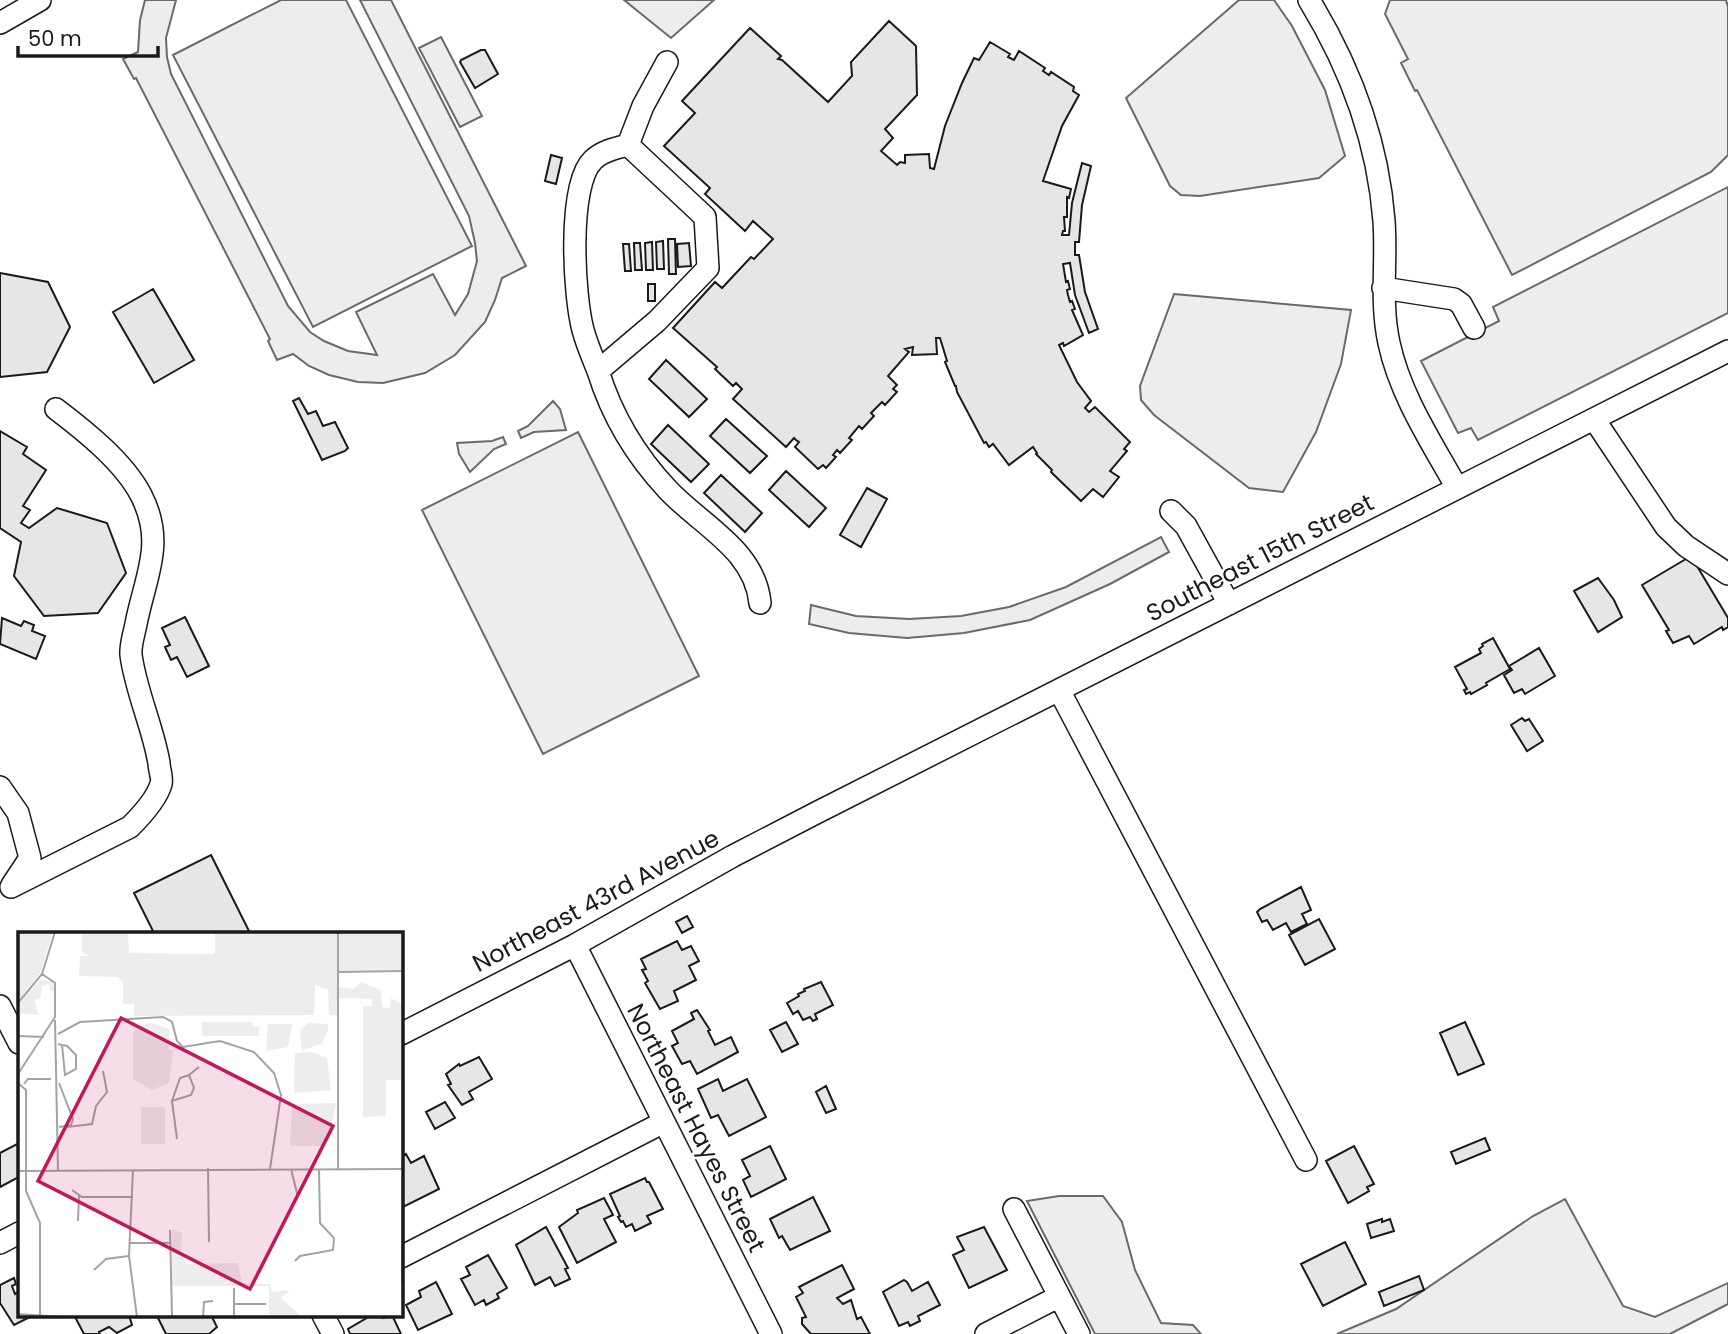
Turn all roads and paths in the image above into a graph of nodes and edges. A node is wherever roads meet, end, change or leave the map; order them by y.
1 (40, 0) edge
2 (1309, 0) edge
3 (0, 23) edge
4 (667, 62) dead end
5 (628, 145) junction
6 (1382, 288) junction
7 (1474, 328) dead end
8 (1728, 351) edge
9 (598, 372) junction
10 (56, 409) dead end
11 (1594, 419) junction
12 (1457, 488) junction
13 (1171, 511) dead end
14 (1728, 574) edge
15 (760, 603) dead end
16 (1229, 604) junction
17 (1059, 690) junction
18 (0, 787) edge
19 (816, 813) joint
20 (5, 890) edge
21 (575, 945) junction
22 (0, 1006) edge
23 (402, 1033) edge
24 (18, 1041) edge
25 (664, 1122) junction
26 (1306, 1160) dead end
27 (1014, 1209) dead end
28 (18, 1234) edge
29 (0, 1243) edge
30 (402, 1256) edge
31 (1058, 1297) junction
32 (324, 1316) edge
33 (333, 1334) edge
34 (771, 1334) edge
35 (986, 1334) edge
36 (1079, 1334) edge

1 - 3 street
2 - 6 street
4 - 5 street
5 - 9 street
5 - 9 street
6 - 7 street
6 - 12 street
8 - 11 street, Southeast 15th Street
9 - 15 street
10 - 20 street
11 - 12 street, Southeast 15th Street
11 - 14 street
12 - 16 street, Southeast 15th Street
13 - 16 street
16 - 17 street, Southeast 15th Street
17 - 19 street, Southeast 15th Street
17 - 26 street
18 - 20 street
19 - 21 street, Northeast 43rd Avenue
21 - 23 street, Northeast 43rd Avenue
21 - 25 street, Northeast Hayes Street
22 - 24 street
25 - 30 street
25 - 34 street, Northeast Hayes Street
27 - 31 street
28 - 29 street
31 - 35 street
31 - 36 street
32 - 33 street

